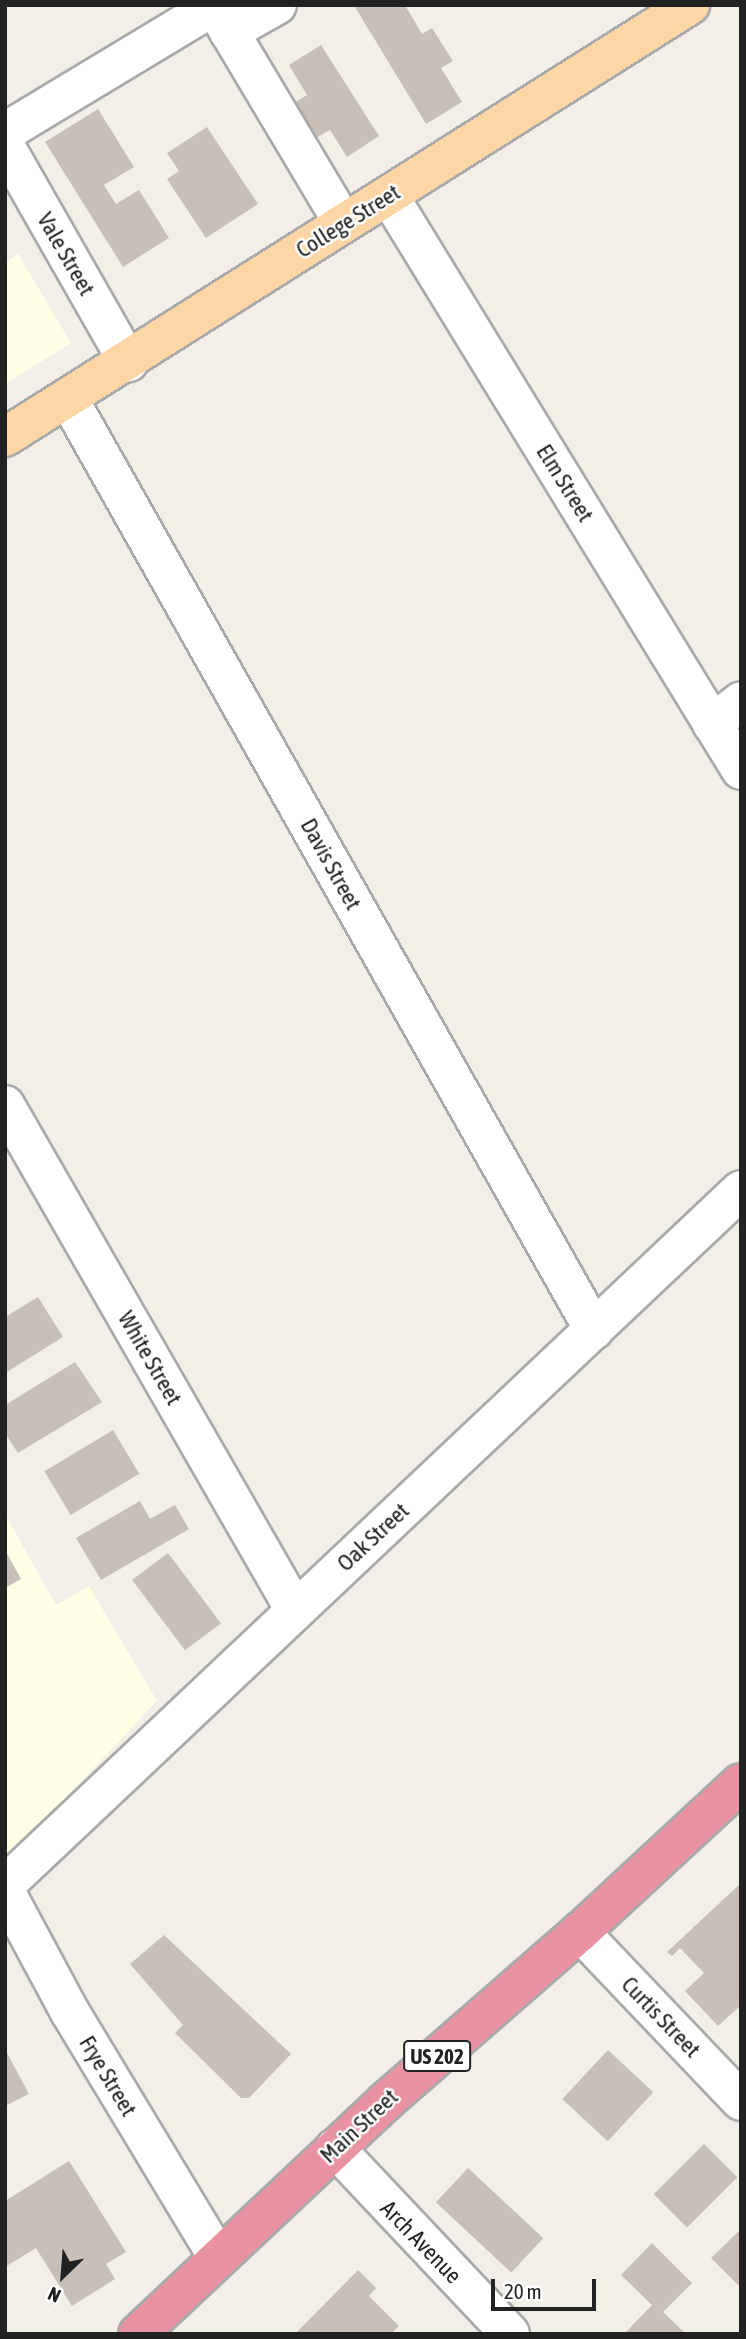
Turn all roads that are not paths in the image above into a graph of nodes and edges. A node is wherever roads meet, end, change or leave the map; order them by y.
1 (277, 5) edge
2 (690, 5) edge
3 (219, 15) edge
4 (5, 132) edge
5 (5, 146) edge
6 (389, 196) junction
7 (343, 222) junction
8 (128, 362) junction
9 (68, 398) junction
10 (5, 437) edge
11 (727, 712) edge
12 (741, 770) edge
13 (5, 1105) edge
14 (741, 1190) edge
15 (594, 1330) junction
16 (295, 1610) junction
17 (741, 1783) edge
18 (5, 1885) edge
19 (5, 1891) edge
20 (580, 1932) junction
21 (741, 2101) edge
22 (335, 2148) junction
23 (218, 2257) junction
24 (138, 2334) edge
25 (510, 2334) edge

1 - 3 street
2 - 6 main road, College Street
3 - 4 street
3 - 7 street
5 - 8 street, Vale Street
6 - 7 main road, College Street
6 - 11 street, Elm Street
7 - 8 main road, College Street
8 - 9 main road, College Street
9 - 10 main road, College Street
9 - 15 street, Davis Street
11 - 12 street, Elm Street
13 - 16 street, White Street
14 - 15 street, Oak Street
15 - 16 street, Oak Street
16 - 18 street, Oak Street
17 - 20 highway, Main Street / US 202
19 - 23 street, Frye Street
20 - 21 street, Curtis Street
20 - 22 highway, Main Street / US 202
22 - 23 highway, Main Street / US 202
22 - 25 street, Arch Avenue
23 - 24 highway, Main Street / US 202

